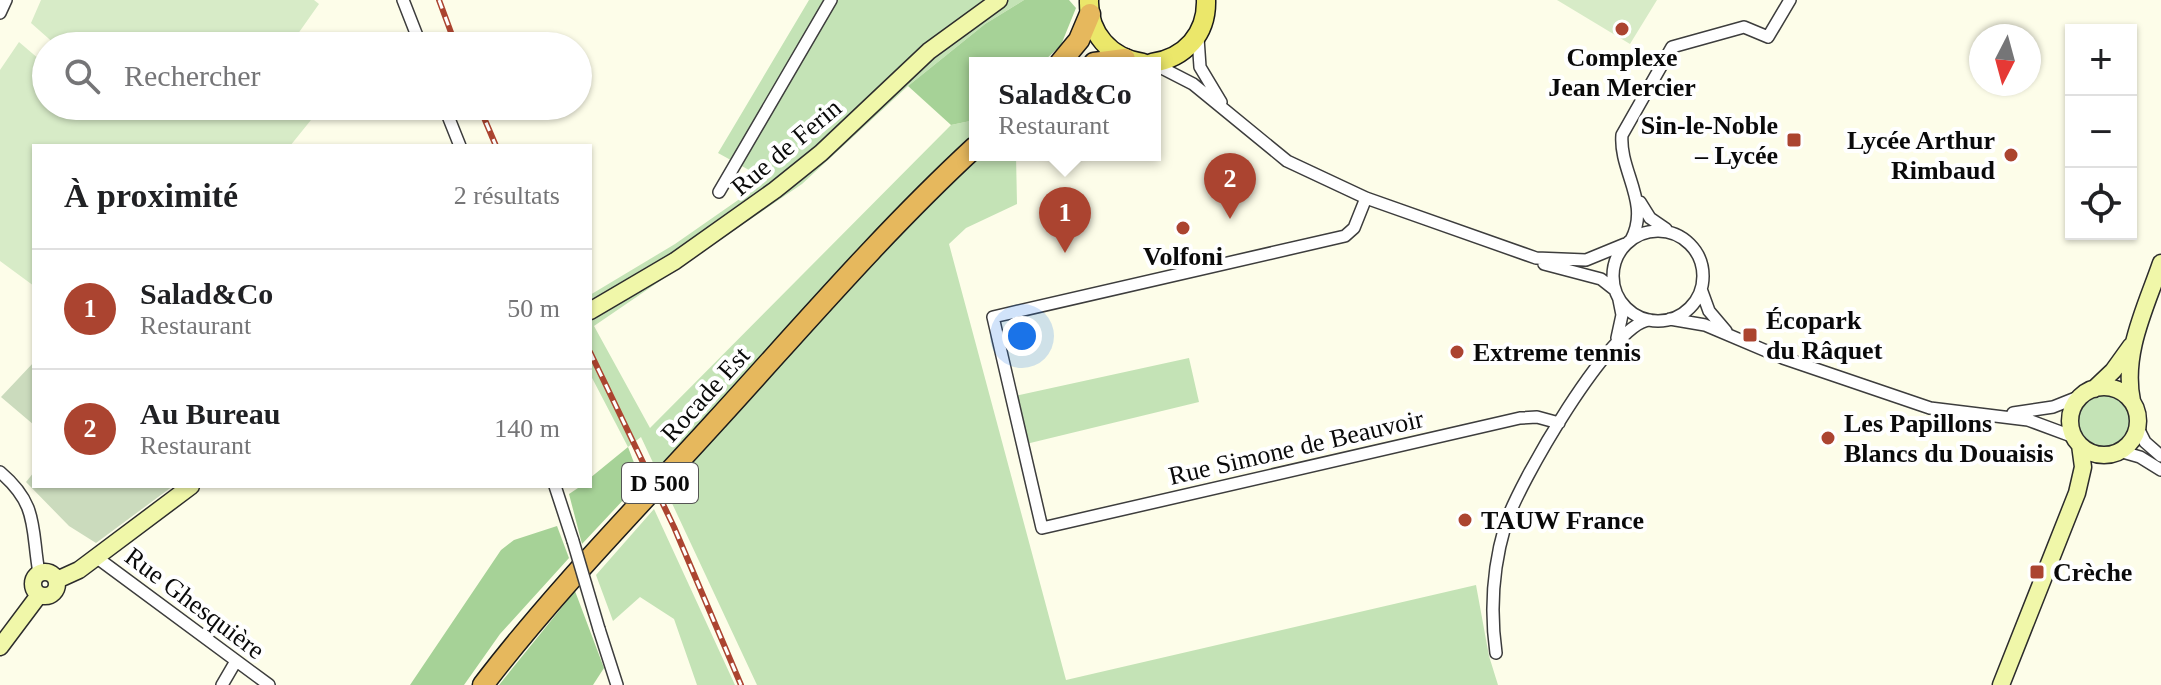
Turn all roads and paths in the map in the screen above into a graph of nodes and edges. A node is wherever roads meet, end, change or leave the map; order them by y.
1 (6, 0) edge
2 (403, 0) edge
3 (831, 0) edge
4 (999, 0) edge
5 (1206, 0) edge
6 (1790, 0) edge
7 (1088, 5) edge
8 (0, 13) edge
9 (416, 32) edge
10 (1198, 35) junction
11 (1065, 57) edge
12 (1128, 57) edge
13 (1161, 61) edge
14 (1161, 68) edge
15 (1234, 118) junction
16 (450, 120) edge
17 (459, 144) edge
18 (969, 153) edge
19 (1635, 190) junction
20 (719, 192) dead end
21 (1366, 198) junction
22 (1673, 233) junction
23 (1628, 242) junction
24 (1514, 252) junction
25 (2161, 263) edge
26 (1701, 289) junction
27 (1616, 293) junction
28 (2155, 298) edge
29 (592, 310) edge
30 (1670, 319) junction
31 (1650, 320) junction
32 (1736, 339) junction
33 (2134, 342) junction
34 (1613, 346) junction
35 (2088, 392) junction
36 (2132, 401) junction
37 (1992, 415) junction
38 (1559, 423) junction
39 (2138, 428) junction
40 (2077, 441) junction
41 (2116, 452) junction
42 (2161, 456) edge
43 (2161, 470) edge
44 (0, 472) edge
45 (188, 488) edge
46 (556, 488) edge
47 (2077, 493) junction
48 (96, 557) junction
49 (39, 573) junction
50 (57, 580) junction
51 (39, 595) junction
52 (0, 647) edge
53 (1496, 653) dead end
54 (236, 661) junction
55 (222, 685) edge
56 (269, 685) edge
57 (483, 685) edge
58 (617, 685) edge
59 (2001, 685) edge

1 - 8 street
2 - 9 street
3 - 20 street
4 - 29 street, Rue de Ferin
5 - 10 main road
6 - 19 street
7 - 11 highway
7 - 12 main road
10 - 13 main road
10 - 15 street
14 - 15 street
15 - 21 street
16 - 17 street
18 - 57 highway, Rocade Est / D 500
19 - 22 street
19 - 23 street
21 - 24 street
21 - 38 street, Rue Simone de Beauvoir
22 - 23 street
22 - 26 street
23 - 24 street
23 - 27 street
24 - 27 street
25 - 28 street
26 - 30 street
26 - 32 street
27 - 31 street
27 - 34 street
28 - 33 street
30 - 31 street
30 - 32 street
31 - 34 street
32 - 37 street
33 - 35 street
33 - 36 street
34 - 38 street
35 - 36 street
35 - 37 street
35 - 40 street
36 - 39 street
37 - 40 street
38 - 53 street
39 - 41 street
39 - 42 street
40 - 41 street
40 - 47 street
41 - 43 street
41 - 47 street
44 - 49 street
45 - 48 street
46 - 58 street, bridge
47 - 59 street
48 - 50 street
48 - 54 street, Rue Ghesquière
49 - 50 street
49 - 51 street
50 - 51 street
51 - 52 street
54 - 55 street
54 - 56 street, Rue Ghesquière

